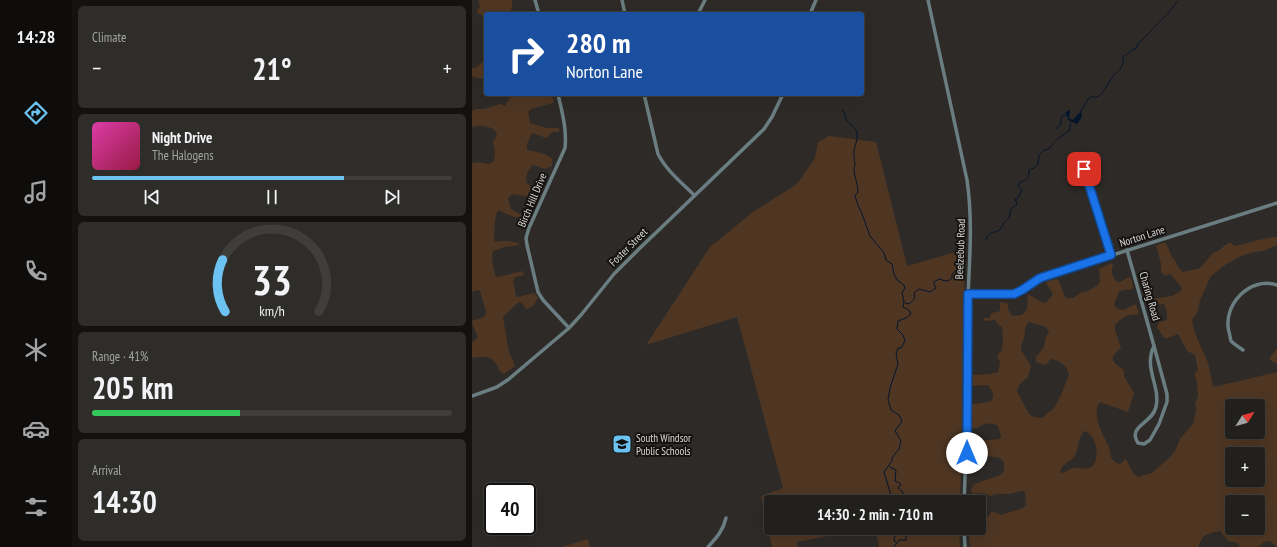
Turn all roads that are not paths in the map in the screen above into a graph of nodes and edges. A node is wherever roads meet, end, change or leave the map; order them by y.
1 (535, 0) edge
2 (622, 0) edge
3 (705, 0) edge
4 (816, 0) edge
5 (928, 0) edge
6 (538, 12) edge
7 (625, 12) edge
8 (699, 12) edge
9 (811, 12) edge
10 (558, 96) edge
11 (644, 96) edge
12 (782, 96) edge
13 (1084, 169) dead end
14 (694, 195) junction
15 (1277, 203) edge
16 (1127, 250) junction
17 (1111, 255) junction
18 (1277, 285) edge
19 (968, 294) junction
20 (568, 328) junction
21 (1154, 346) junction
22 (1243, 350) dead end
23 (472, 396) edge
24 (964, 495) edge
25 (726, 518) dead end
26 (964, 535) edge
27 (708, 547) edge
28 (965, 547) edge

1 - 6 street
2 - 7 street
3 - 8 street
4 - 9 street
5 - 19 street, Beelzebub Road
10 - 20 street, Birch Hill Drive
11 - 14 street
12 - 14 street, Foster Street
13 - 17 street
14 - 20 street, Foster Street
15 - 16 street, Norton Lane
16 - 17 street, Norton Lane
16 - 21 street, Charing Road
17 - 19 street, Norton Lane
18 - 22 street
19 - 24 street, Beelzebub Road
20 - 23 street, Foster Street
21 - 21 street, Charing Road
25 - 27 street
26 - 28 street

